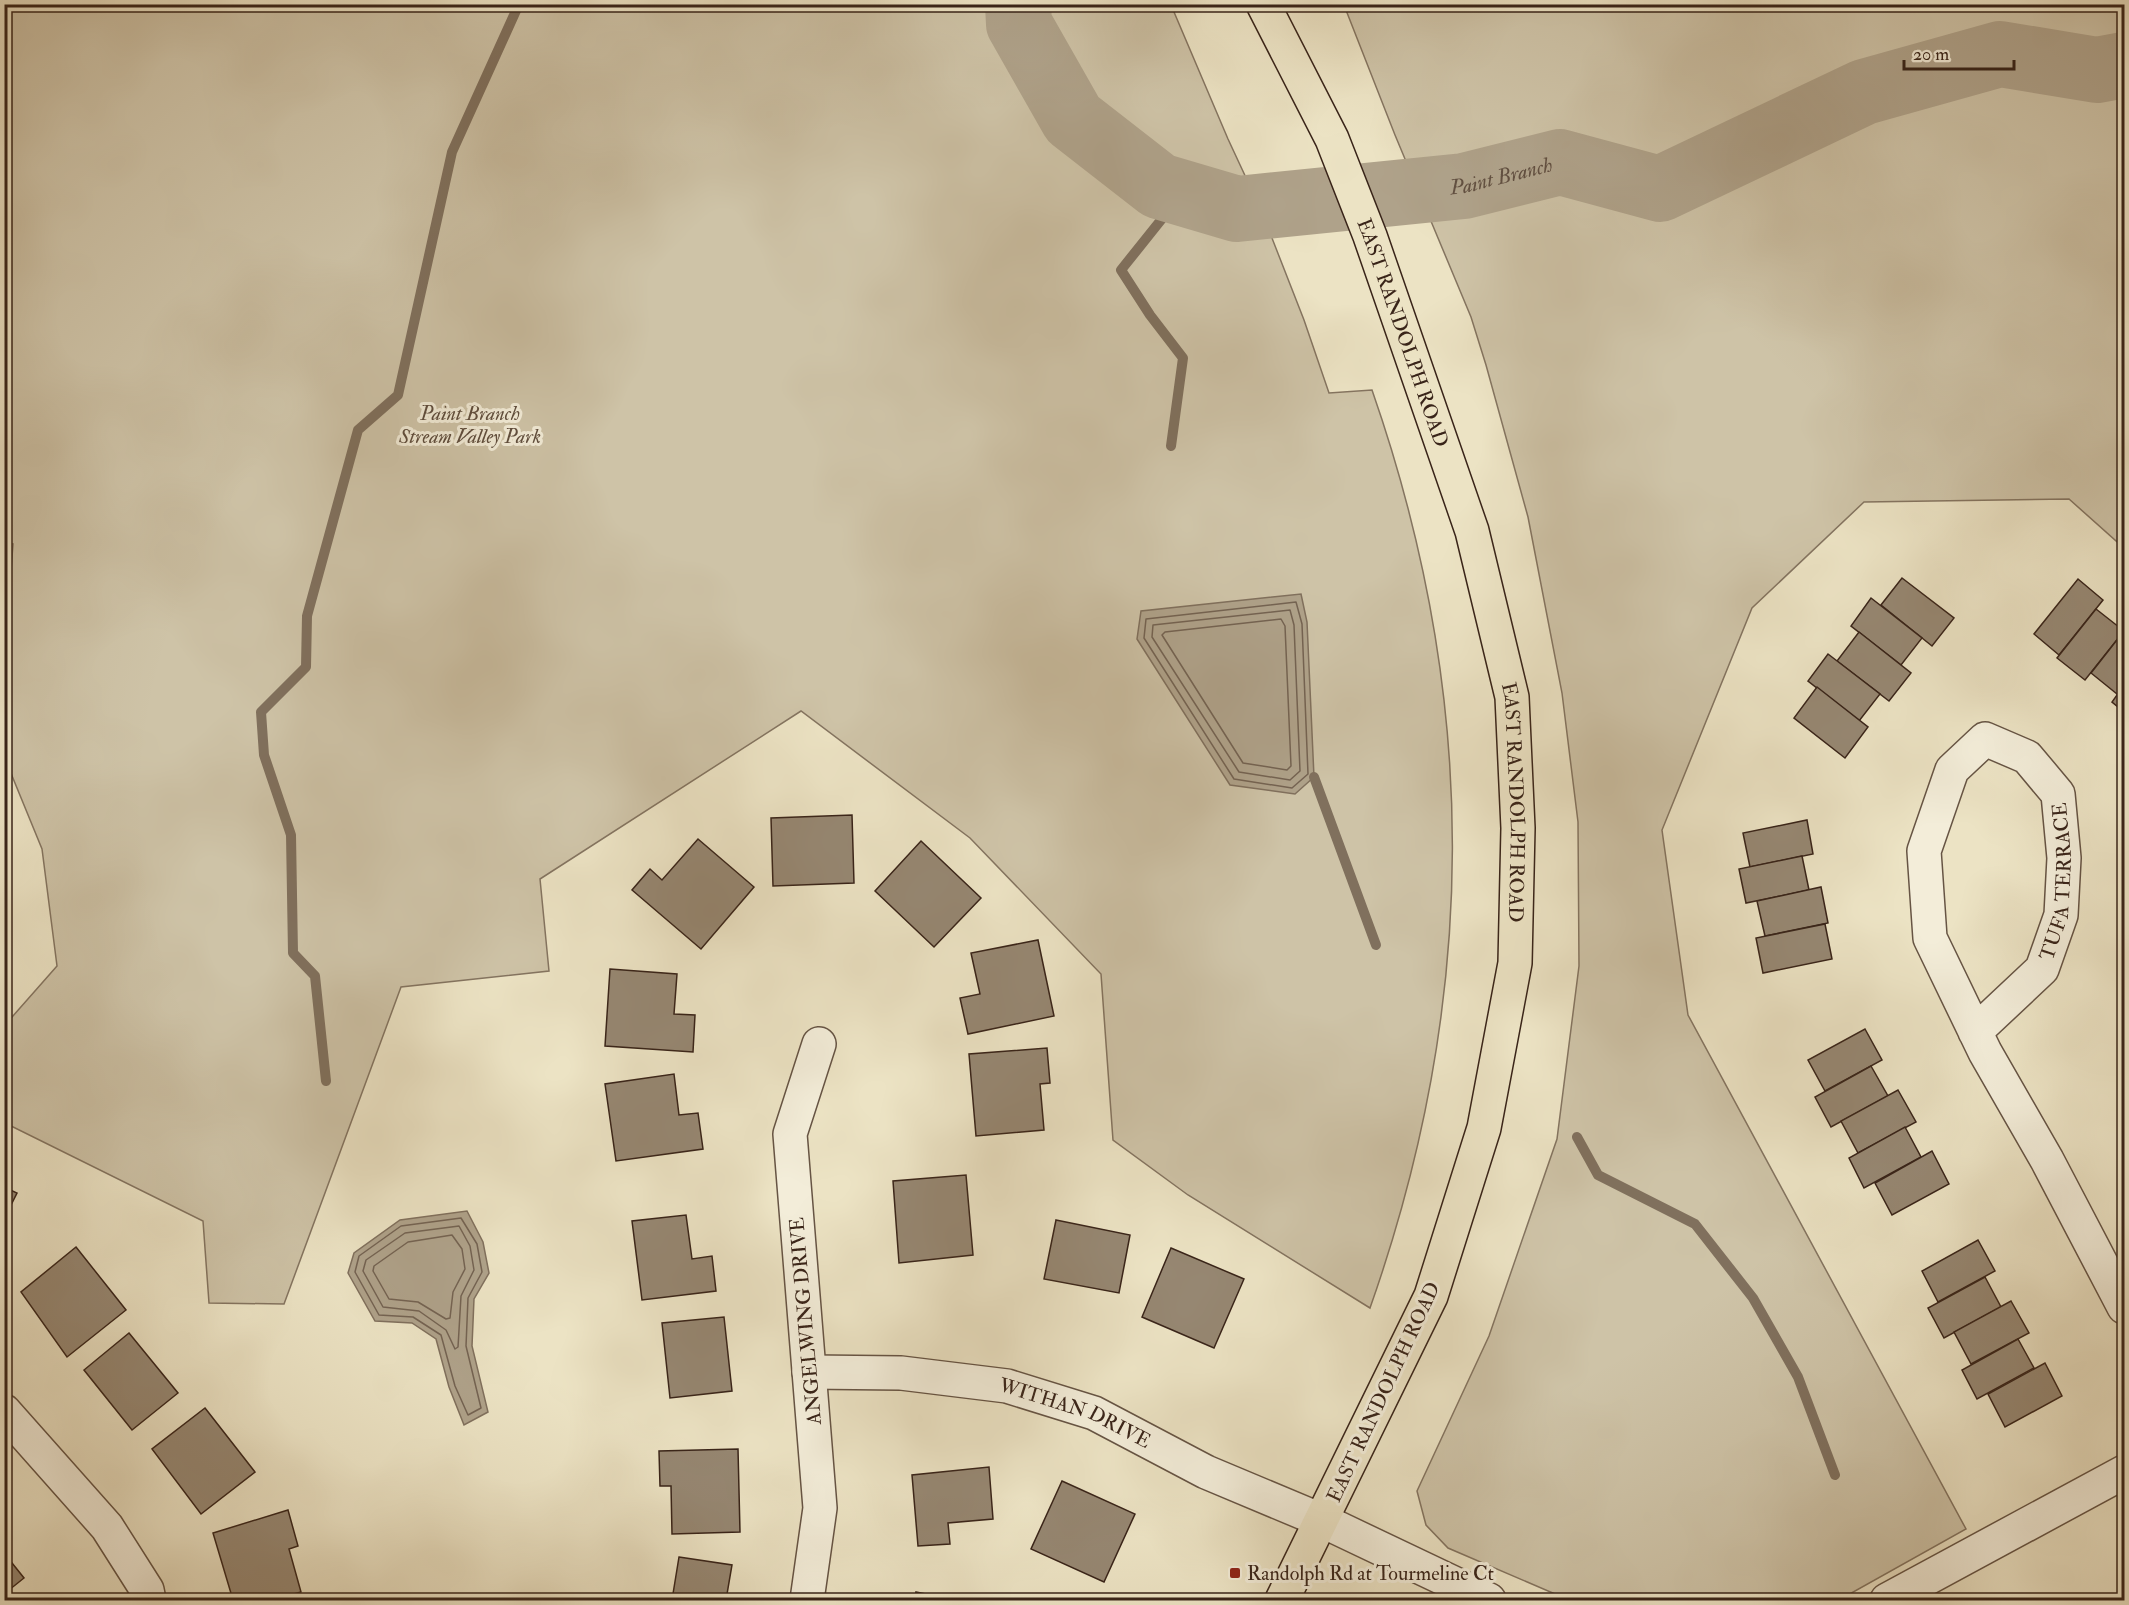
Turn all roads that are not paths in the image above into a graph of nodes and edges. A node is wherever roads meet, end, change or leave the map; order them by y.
1 (1263, 4) edge
2 (1975, 1032) junction
3 (819, 1044) dead end
4 (2124, 1307) edge
5 (809, 1372) junction
6 (4, 1411) edge
7 (2124, 1472) edge
8 (1323, 1521) junction
9 (149, 1600) edge
10 (807, 1600) edge
11 (1282, 1600) edge
12 (1489, 1600) edge
13 (1887, 1600) edge

1 - 8 main road, EAST RANDOLPH ROAD
2 - 2 street, TUFA TERRACE
2 - 4 street, TUFA TERRACE
3 - 5 street, ANGELWING DRIVE
5 - 8 street, WITHAN DRIVE
5 - 10 street, ANGELWING DRIVE
6 - 9 street
7 - 13 street
8 - 11 main road, EAST RANDOLPH ROAD
8 - 12 street, WITHAN DRIVE

